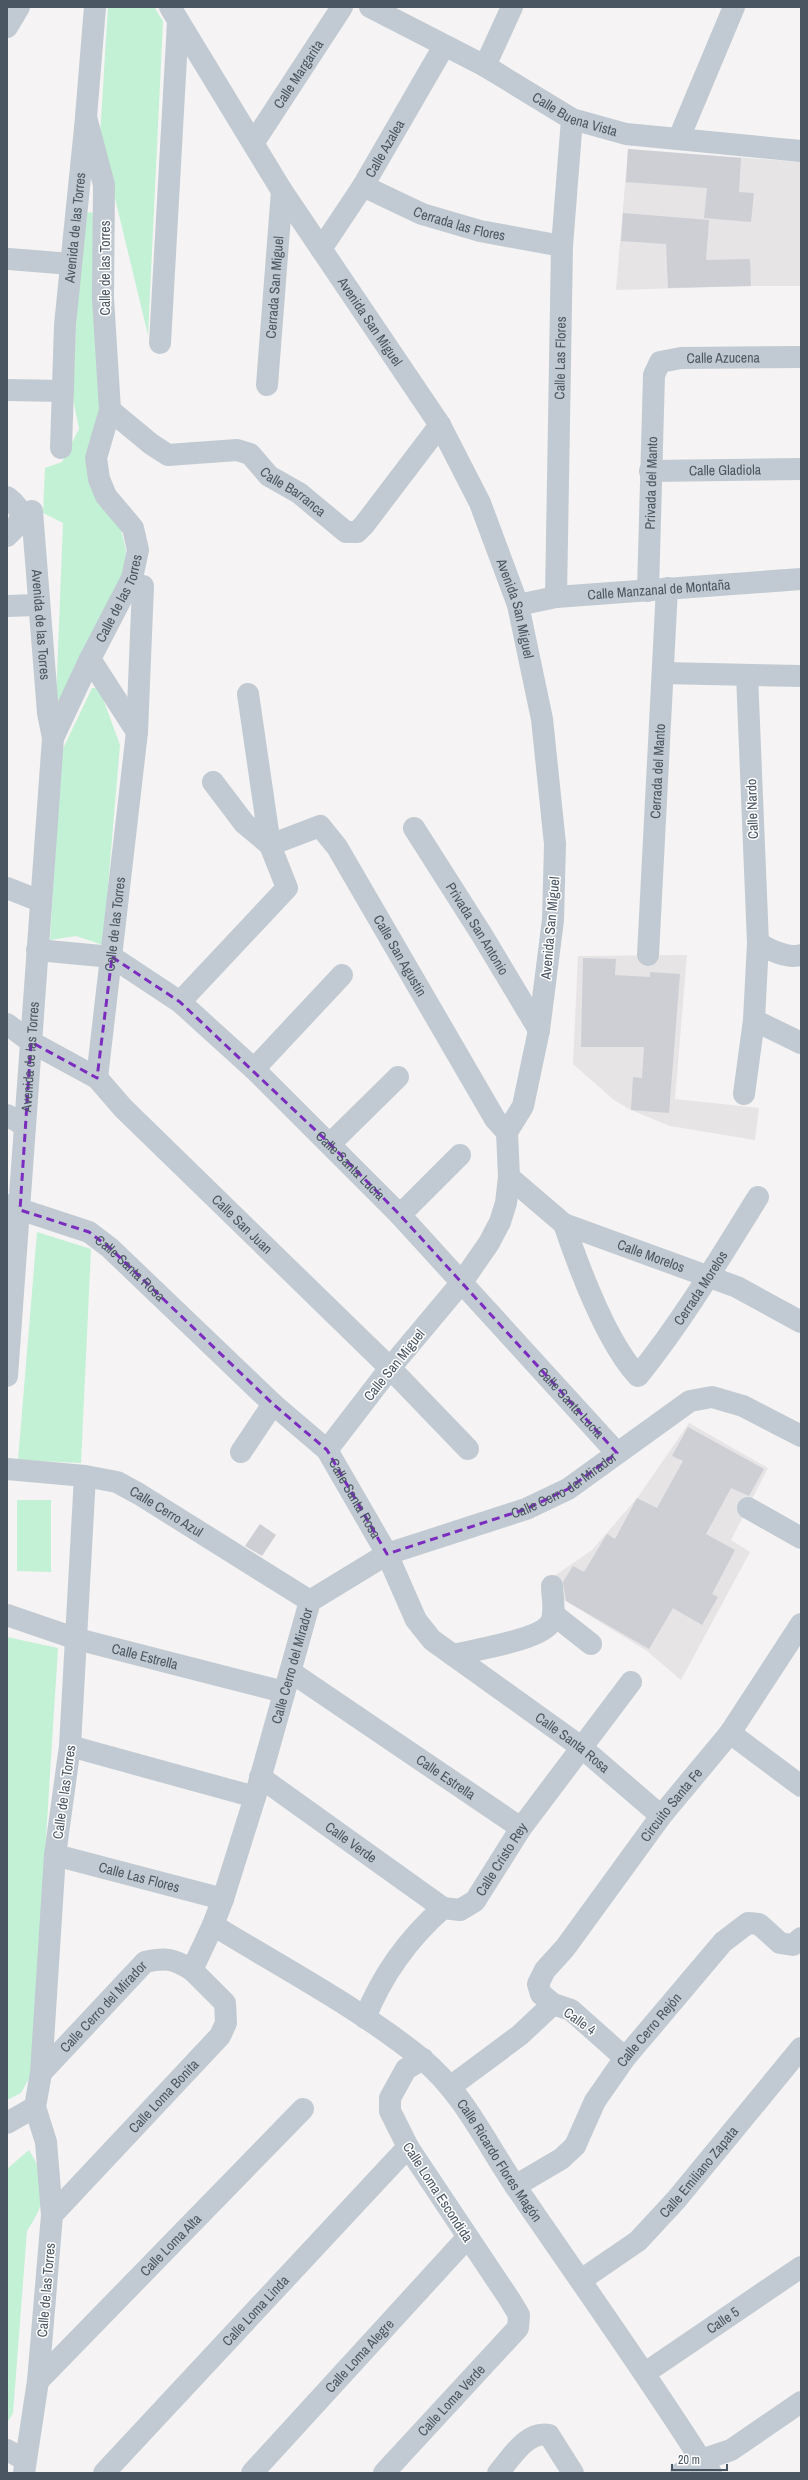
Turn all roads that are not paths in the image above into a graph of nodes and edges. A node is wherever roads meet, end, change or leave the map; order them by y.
1 (19, 7) edge
2 (95, 7) edge
3 (342, 7) edge
4 (370, 7) edge
5 (512, 7) edge
6 (734, 7) edge
7 (395, 12) edge
8 (174, 14) edge
9 (7, 27) edge
10 (444, 46) junction
11 (485, 66) junction
12 (86, 117) junction
13 (572, 119) junction
14 (679, 138) junction
15 (254, 142) junction
16 (799, 145) edge
17 (362, 186) junction
18 (282, 191) junction
19 (562, 246) junction
20 (321, 249) junction
21 (9, 259) dead end
22 (70, 264) junction
23 (160, 344) dead end
24 (801, 357) edge
25 (654, 375) joint
26 (267, 384) dead end
27 (7, 390) edge
28 (63, 391) junction
29 (110, 410) junction
30 (440, 425) junction
31 (61, 448) dead end
32 (801, 468) edge
33 (650, 471) junction
34 (20, 507) edge
35 (7, 536) edge
36 (801, 579) edge
37 (143, 586) dead end
38 (657, 590) junction
39 (556, 597) junction
40 (38, 605) junction
41 (518, 605) junction
42 (7, 606) edge
43 (90, 659) junction
44 (663, 673) junction
45 (747, 675) junction
46 (801, 676) edge
47 (248, 694) dead end
48 (137, 732) junction
49 (53, 738) junction
50 (212, 782) dead end
51 (414, 828) dead end
52 (270, 845) junction
53 (7, 888) edge
54 (40, 901) junction
55 (758, 943) junction
56 (37, 950) junction
57 (648, 955) dead end
58 (801, 955) edge
59 (112, 957) junction
60 (342, 975) dead end
61 (180, 1002) junction
62 (754, 1020) junction
63 (7, 1024) edge
64 (539, 1030) junction
65 (32, 1042) junction
66 (801, 1043) edge
67 (254, 1069) junction
68 (398, 1077) dead end
69 (97, 1078) junction
70 (744, 1094) dead end
71 (16, 1120) edge
72 (507, 1132) junction
73 (330, 1144) junction
74 (460, 1156) dead end
75 (509, 1177) junction
76 (758, 1197) dead end
77 (13, 1208) edge
78 (400, 1215) junction
79 (564, 1224) junction
80 (708, 1278) junction
81 (462, 1282) junction
82 (10, 1319) edge
83 (801, 1322) edge
84 (390, 1368) junction
85 (7, 1376) edge
86 (273, 1404) junction
87 (801, 1436) edge
88 (468, 1449) dead end
89 (327, 1450) junction
90 (241, 1452) dead end
91 (617, 1453) junction
92 (7, 1469) edge
93 (85, 1476) junction
94 (748, 1508) dead end
95 (801, 1538) edge
96 (387, 1554) junction
97 (552, 1586) dead end
98 (310, 1601) junction
99 (7, 1614) edge
100 (553, 1614) junction
101 (801, 1624) edge
102 (76, 1639) junction
103 (592, 1644) dead end
104 (453, 1655) junction
105 (291, 1672) junction
106 (631, 1682) dead end
107 (284, 1692) junction
108 (730, 1733) junction
109 (70, 1746) junction
110 (581, 1747) junction
111 (801, 1786) edge
112 (257, 1787) junction
113 (661, 1816) junction
114 (521, 1828) junction
115 (55, 1855) junction
116 (223, 1899) junction
117 (443, 1908) junction
118 (213, 1925) junction
119 (801, 1938) edge
120 (192, 1970) junction
121 (538, 1984) joint
122 (553, 2004) junction
123 (365, 2018) junction
124 (801, 2048) edge
125 (625, 2058) junction
126 (423, 2059) junction
127 (42, 2073) junction
128 (450, 2087) junction
129 (35, 2107) junction
130 (303, 2109) dead end
131 (7, 2123) edge
132 (408, 2147) junction
133 (515, 2186) junction
134 (52, 2215) junction
135 (467, 2238) junction
136 (801, 2267) edge
137 (581, 2280) junction
138 (518, 2328) joint
139 (645, 2373) junction
140 (38, 2381) junction
141 (801, 2402) edge
142 (24, 2464) edge
143 (706, 2467) edge
144 (104, 2473) edge
145 (252, 2473) edge
146 (384, 2473) edge
147 (498, 2473) edge
148 (573, 2473) edge
149 (681, 2473) edge

1 - 9 street
2 - 12 street, Avenida de las Torres
3 - 15 street, Calle Margarita
4 - 7 street, Calle Buena Vista
5 - 11 street
6 - 14 street
7 - 10 street, Calle Buena Vista
8 - 15 street, Avenida San Miguel
8 - 23 street
10 - 11 street, Calle Buena Vista
10 - 17 street, Calle Azalea
11 - 13 street, Calle Buena Vista
12 - 22 street, Avenida de las Torres
12 - 29 street, Calle de las Torres
13 - 14 street, Calle Buena Vista
13 - 19 street, Calle Las Flores
14 - 16 street, Calle Buena Vista
15 - 18 street, Avenida San Miguel
17 - 19 street, Cerrada las Flores
17 - 20 street, Calle Azalea
18 - 20 street, Avenida San Miguel
18 - 26 street, Cerrada San Miguel
19 - 39 street, Calle Las Flores
20 - 30 street, Avenida San Miguel
21 - 22 street
22 - 28 street, Avenida de las Torres
24 - 25 street, Calle Azucena
25 - 33 street, Privada del Manto
27 - 28 street
28 - 31 street, Avenida de las Torres
29 - 30 street, Calle Barranca
29 - 43 street, Calle de las Torres
30 - 41 street, Avenida San Miguel
32 - 33 street, Calle Gladiola
33 - 38 street, Privada del Manto
34 - 35 street
34 - 40 street, Avenida de las Torres
36 - 38 street, Calle Manzanal de Montaña
37 - 48 street
38 - 39 street, Calle Manzanal de Montaña
38 - 44 street, Cerrada del Manto
39 - 41 street, Calle Manzanal de Montaña
40 - 42 street
40 - 49 street, Avenida de las Torres
41 - 64 street, Avenida San Miguel
43 - 48 street, Calle de las Torres
43 - 49 street, Avenida de las Torres
44 - 45 street
44 - 57 street, Cerrada del Manto
45 - 46 street
45 - 55 street, Calle Nardo
47 - 52 street
48 - 59 street, Calle de las Torres
49 - 54 street, Avenida de las Torres
50 - 52 street
51 - 64 street, Privada San Antonio
52 - 61 street
52 - 72 street, Calle San Agustín
53 - 54 street
54 - 56 street, Avenida de las Torres
55 - 58 street
55 - 62 street, Calle Nardo
56 - 59 street, Calle Santa Lucía
56 - 65 street, Avenida de las Torres
59 - 61 street, Calle Santa Lucía
59 - 69 street, Calle de las Torres
60 - 67 street
61 - 67 street, Calle Santa Lucía
62 - 66 street
62 - 70 street, Calle Nardo
63 - 65 street
64 - 72 street, Avenida San Miguel
65 - 69 street
65 - 71 street, Avenida de las Torres
67 - 73 street, Calle Santa Lucía
68 - 73 street
69 - 84 street, Calle San Juan
71 - 77 street, Avenida de las Torres
72 - 75 street
73 - 78 street, Calle Santa Lucía
74 - 78 street
75 - 79 street, Calle Morelos
75 - 81 street
76 - 80 street, Cerrada Morelos
77 - 82 street, Avenida de las Torres
77 - 86 street, Calle Santa Rosa
78 - 81 street, Calle Santa Lucía
79 - 80 street, Calle Morelos
79 - 80 street, Cerrada Morelos
80 - 83 street, Calle Morelos
81 - 84 street, Calle San Miguel
81 - 91 street, Calle Santa Lucía
82 - 85 street, Avenida de las Torres
84 - 88 street
84 - 89 street, Calle San Miguel
86 - 89 street, Calle Santa Rosa
86 - 90 street
87 - 91 street, Calle Cerro del Mirador
89 - 96 street, Calle Santa Rosa
91 - 96 street, Calle Cerro del Mirador
92 - 93 street, Calle Cerro Azul
93 - 98 street, Calle Cerro Azul
93 - 102 street, Calle de las Torres
94 - 95 street
96 - 98 street, Calle Cerro del Mirador
96 - 104 street, Calle Santa Rosa
97 - 100 street
98 - 105 street, Calle Cerro del Mirador
99 - 102 street, Calle Estrella
100 - 103 street
100 - 104 street
101 - 108 street, Circuito Santa Fe
102 - 107 street, Calle Estrella
102 - 109 street, Calle de las Torres
104 - 110 street, Calle Santa Rosa
105 - 107 street, Calle Cerro del Mirador
105 - 114 street, Calle Estrella
106 - 110 street, Calle Cristo Rey
107 - 112 street, Calle Cerro del Mirador
108 - 111 street
108 - 113 street, Circuito Santa Fe
109 - 112 street, Calle Verde
109 - 115 street, Calle de las Torres
110 - 113 street, Calle Santa Rosa
110 - 114 street, Calle Cristo Rey
112 - 116 street, Calle Cerro del Mirador
112 - 117 street, Calle Verde
113 - 121 street, Circuito Santa Fe
114 - 117 street, Calle Cristo Rey
115 - 116 street, Calle Las Flores
115 - 127 street, Calle de las Torres
116 - 118 street, Calle Cerro del Mirador
117 - 123 street
118 - 120 street, Calle Cerro del Mirador
118 - 123 street, Calle Ricardo Flores Magón
119 - 125 street, Calle Cerro Rejón
120 - 127 street, Calle Cerro del Mirador
120 - 134 street, Calle Loma Bonita
121 - 122 street, Calle 4
122 - 125 street, Calle 4
122 - 128 street
123 - 126 street, Calle Ricardo Flores Magón
124 - 137 street, Calle Emiliano Zapata
125 - 133 street, Calle Cerro Rejón
126 - 128 street, Calle Ricardo Flores Magón
126 - 132 street, Calle Loma Escondida
127 - 129 street, Calle de las Torres
128 - 133 street, Calle Ricardo Flores Magón
129 - 131 street
129 - 134 street, Calle de las Torres
130 - 140 street, Calle Loma Alta
132 - 135 street, Calle Loma Escondida
132 - 144 street, Calle Loma Linda
133 - 137 street, Calle Ricardo Flores Magón
134 - 140 street, Calle de las Torres
135 - 138 street, Calle Loma Escondida
135 - 145 street, Calle Loma Alegre
136 - 139 street, Calle 5
137 - 139 street, Calle Ricardo Flores Magón
138 - 146 street, Calle Loma Verde
139 - 143 street, Calle Ricardo Flores Magón
140 - 142 street, Calle de las Torres
141 - 143 street
143 - 149 street
147 - 148 street

